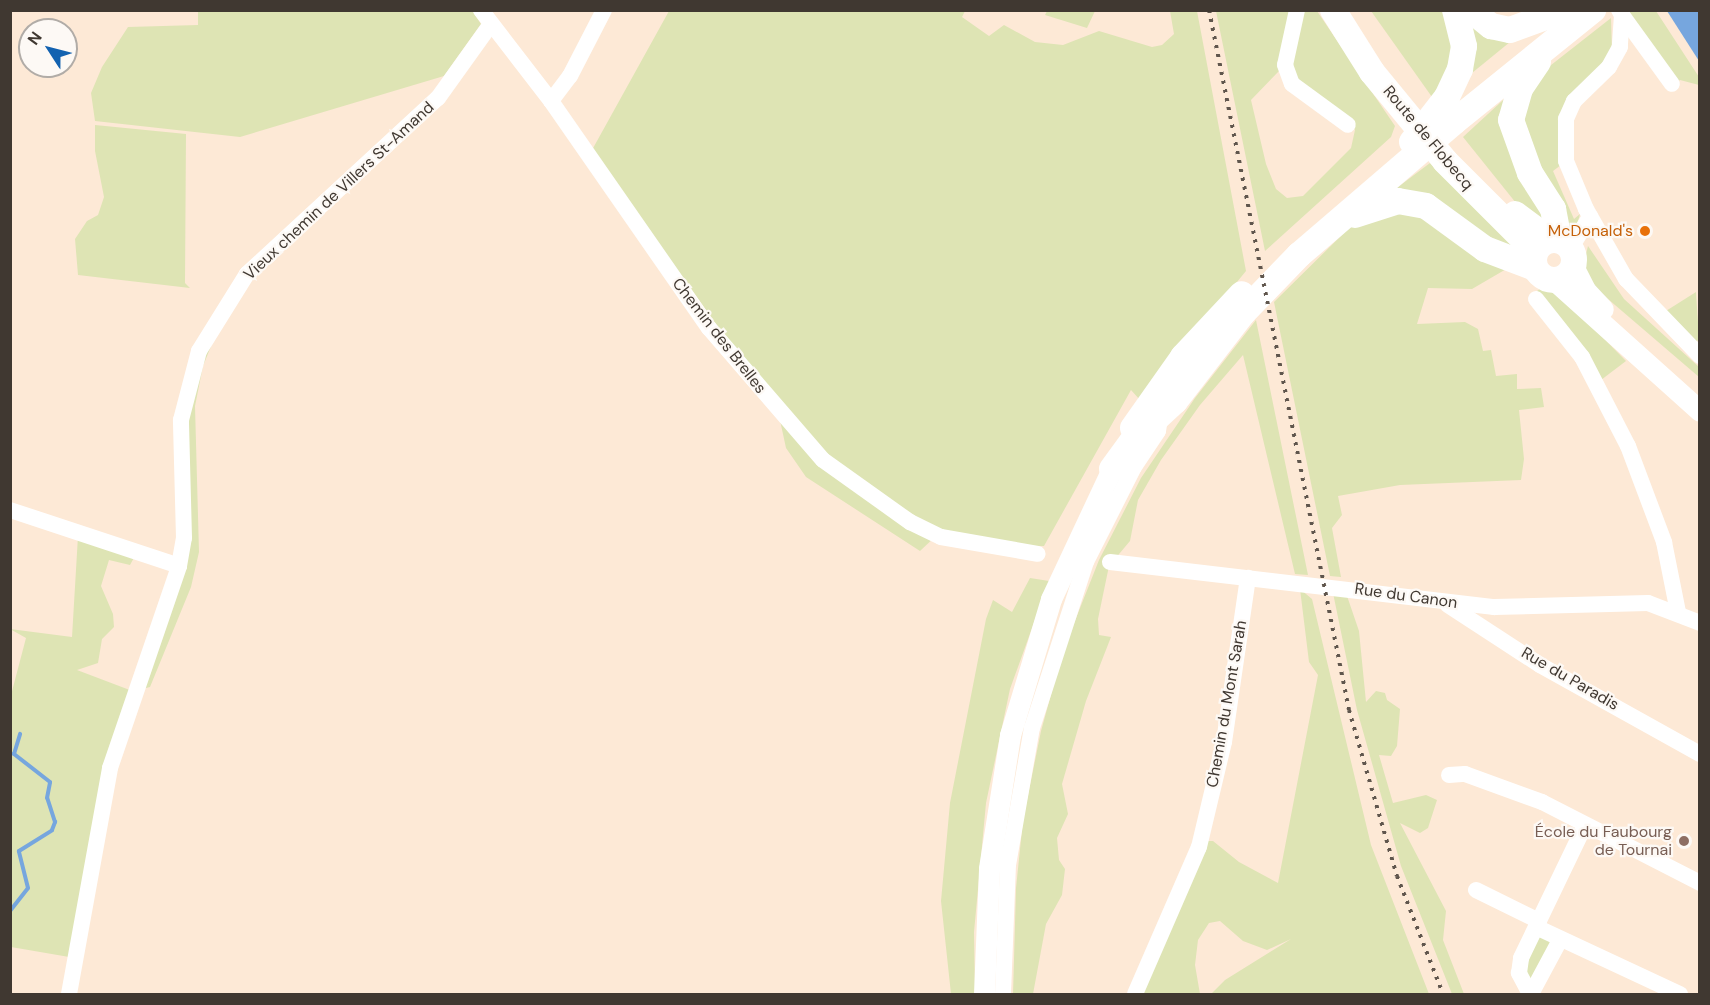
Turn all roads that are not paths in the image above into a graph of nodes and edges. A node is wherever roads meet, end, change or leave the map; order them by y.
1 (603, 10) edge
2 (1297, 10) edge
3 (1333, 10) edge
4 (1351, 10) edge
5 (1455, 10) edge
6 (1471, 10) edge
7 (1621, 13) edge
8 (486, 17) edge
9 (1571, 20) edge
10 (1671, 84) dead end
11 (551, 101) junction
12 (1447, 114) junction
13 (1348, 125) dead end
14 (1416, 147) junction
15 (1590, 216) junction
16 (1330, 226) junction
17 (1602, 238) junction
18 (1556, 257) junction
19 (1536, 299) dead end
20 (1700, 356) edge
21 (1700, 395) edge
22 (1700, 411) edge
23 (1160, 416) junction
24 (1112, 469) junction
25 (10, 510) edge
26 (1038, 554) dead end
27 (1110, 562) dead end
28 (179, 566) junction
29 (1248, 578) junction
30 (1442, 600) junction
31 (1678, 612) junction
32 (1700, 623) edge
33 (1700, 754) edge
34 (1449, 775) dead end
35 (1585, 825) junction
36 (1700, 883) edge
37 (1476, 890) dead end
38 (1537, 924) junction
39 (1560, 940) junction
40 (69, 994) edge
41 (984, 994) edge
42 (1003, 994) edge
43 (1135, 994) edge
44 (1531, 994) edge
45 (1680, 994) edge

1 - 11 street
2 - 13 street
3 - 18 highway, Route de Flobecq
4 - 18 highway, Route de Flobecq
5 - 12 highway
6 - 9 highway
7 - 10 street
7 - 15 street
8 - 11 street, Chemin des Brelles
8 - 28 street, Vieux chemin de Villers St-Amand
9 - 12 highway
9 - 18 highway
11 - 26 street, Chemin des Brelles
12 - 14 highway
14 - 16 highway
14 - 24 highway
15 - 17 street
15 - 18 street
16 - 18 highway
16 - 23 highway
17 - 18 street
17 - 20 street
18 - 21 main road
18 - 22 main road
19 - 31 street
23 - 24 highway
23 - 42 street
24 - 41 main road
25 - 28 street
27 - 29 street, Rue du Canon
28 - 40 street, Vieux chemin de Villers St-Amand
29 - 30 street, Rue du Canon
29 - 43 street, Chemin du Mont Sarah
30 - 31 street, Rue du Canon
30 - 33 street, Rue du Paradis
31 - 32 street, Rue du Canon
34 - 35 street
35 - 36 street
35 - 38 street
37 - 38 street
38 - 39 street
38 - 44 street
39 - 44 street
39 - 45 street

